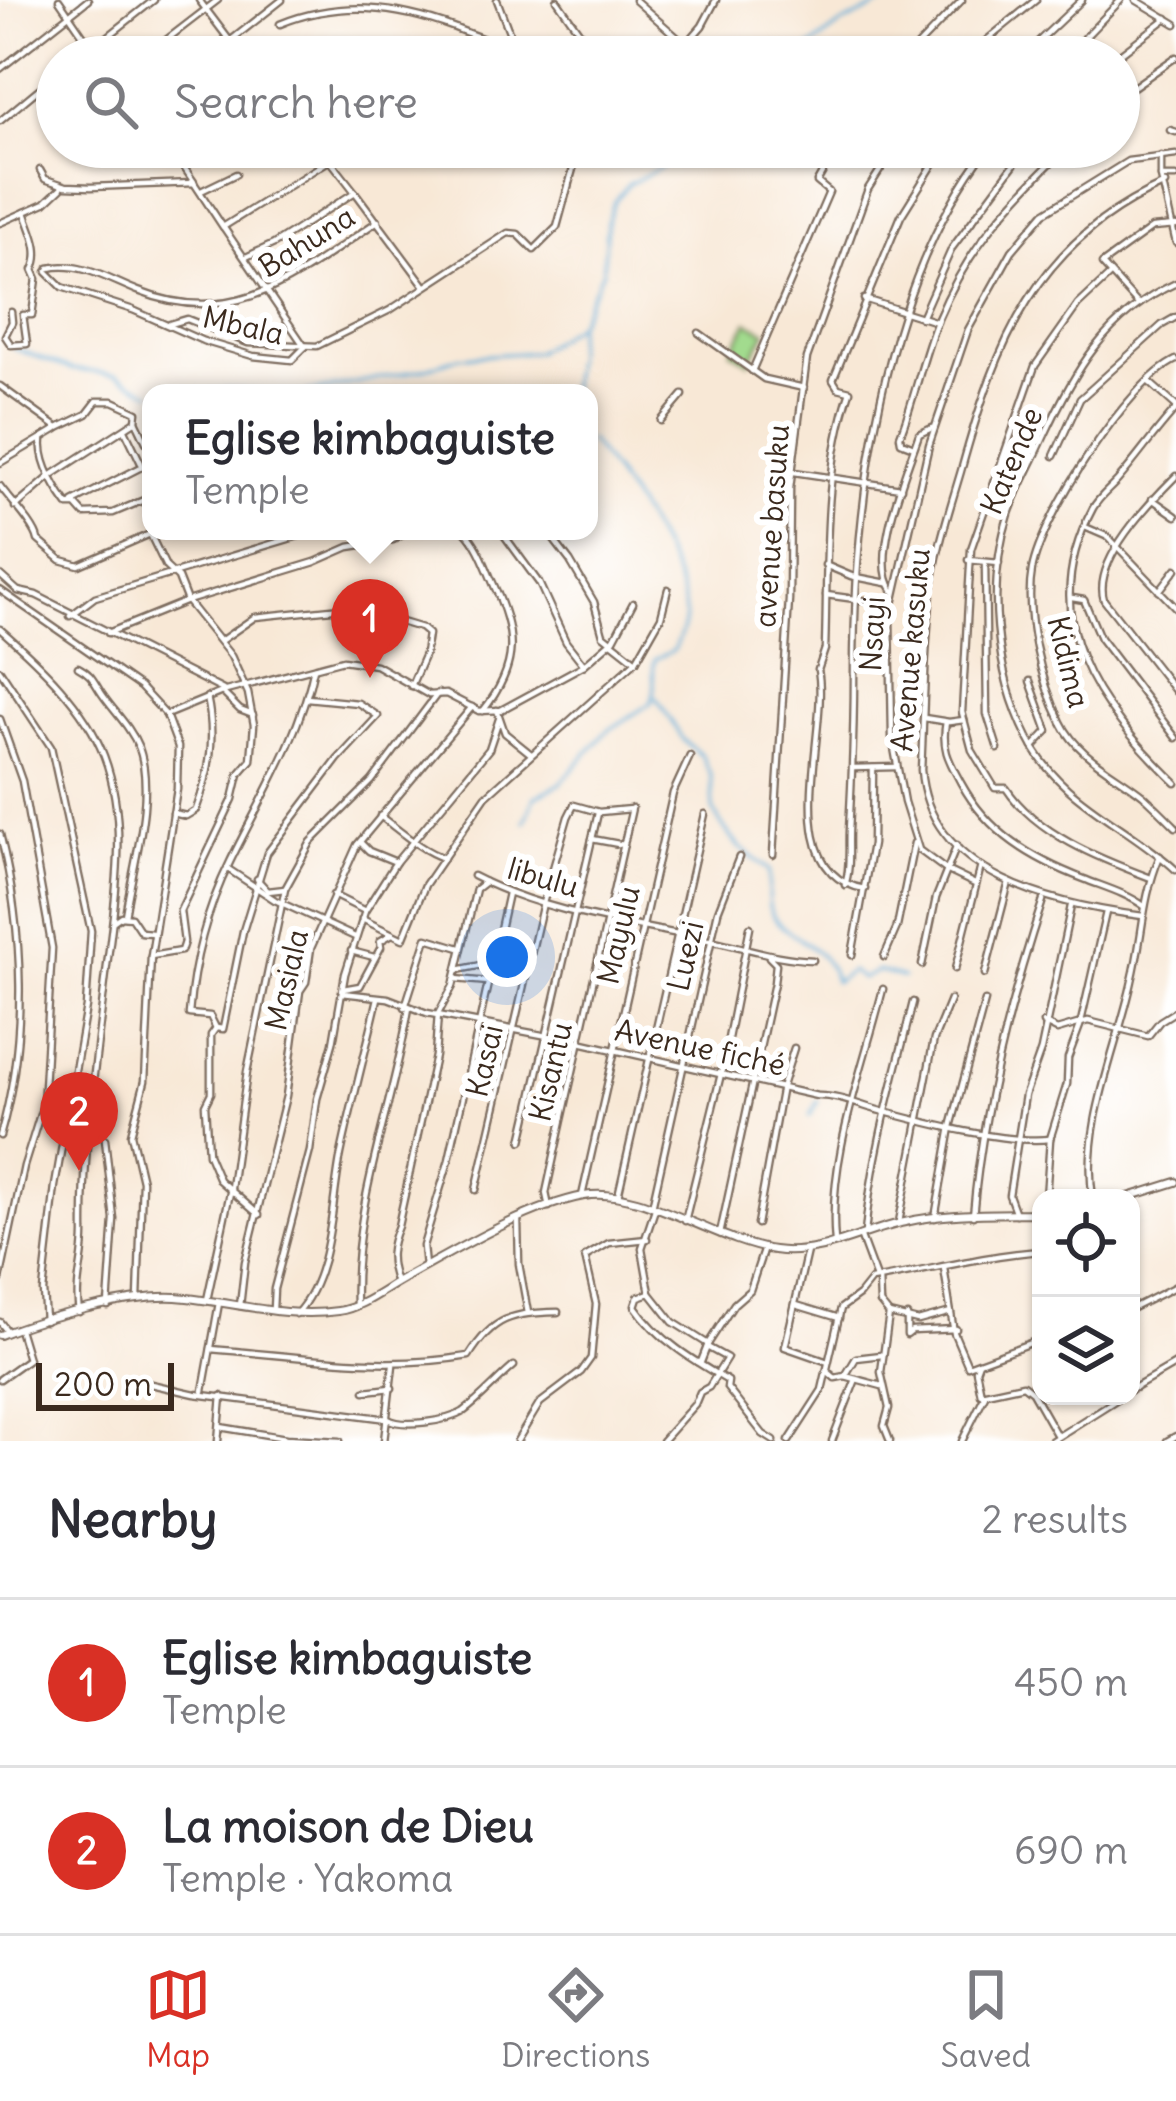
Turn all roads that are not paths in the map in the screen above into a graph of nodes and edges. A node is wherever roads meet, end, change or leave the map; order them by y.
1 (59, 0) edge
2 (88, 0) edge
3 (154, 0) edge
4 (199, 0) edge
5 (218, 0) edge
6 (283, 0) edge
7 (496, 0) edge
8 (557, 0) edge
9 (635, 0) edge
10 (704, 0) edge
11 (716, 0) edge
12 (962, 0) edge
13 (1036, 0) edge
14 (1082, 0) edge
15 (1121, 0) edge
16 (1136, 0) edge
17 (711, 9) junction
18 (206, 10) junction
19 (69, 14) junction
20 (1167, 19) junction
21 (280, 24) dead end
22 (1176, 24) edge
23 (41, 36) edge
24 (84, 36) edge
25 (109, 36) edge
26 (172, 36) edge
27 (226, 36) edge
28 (236, 36) edge
29 (476, 36) edge
30 (511, 36) edge
31 (582, 36) edge
32 (675, 36) edge
33 (693, 36) edge
34 (927, 36) edge
35 (992, 36) edge
36 (1044, 36) edge
37 (1086, 36) edge
38 (1140, 39) edge
39 (36, 40) edge
40 (1176, 57) edge
41 (1166, 66) junction
42 (0, 69) edge
43 (1176, 72) edge
44 (1140, 79) edge
45 (36, 91) edge
46 (0, 121) edge
47 (1176, 154) edge
48 (1161, 156) junction
49 (1140, 159) edge
50 (184, 168) edge
51 (317, 168) edge
52 (336, 168) edge
53 (573, 168) edge
54 (825, 168) edge
55 (882, 168) edge
56 (931, 168) edge
57 (974, 168) edge
58 (1011, 168) edge
59 (1046, 168) edge
60 (1115, 168) edge
61 (40, 170) dead end
62 (236, 174) dead end
63 (1176, 177) edge
64 (1163, 180) junction
65 (194, 183) junction
66 (64, 186) junction
67 (201, 191) junction
68 (355, 192) junction
69 (25, 212) junction
70 (378, 221) junction
71 (0, 224) edge
72 (223, 226) junction
73 (1174, 226) edge
74 (1176, 243) edge
75 (246, 257) junction
76 (48, 270) joint
77 (1110, 275) junction
78 (1176, 283) edge
79 (425, 286) junction
80 (267, 292) junction
81 (865, 299) junction
82 (1138, 304) junction
83 (11, 312) dead end
84 (906, 313) junction
85 (1176, 317) edge
86 (921, 318) junction
87 (937, 322) junction
88 (170, 324) junction
89 (699, 333) dead end
90 (305, 347) junction
91 (1176, 360) edge
92 (752, 371) junction
93 (1149, 381) junction
94 (0, 386) edge
95 (805, 388) junction
96 (683, 395) dead end
97 (1176, 407) edge
98 (136, 421) junction
99 (661, 421) dead end
100 (58, 428) junction
101 (934, 428) junction
102 (125, 430) junction
103 (142, 434) edge
104 (42, 437) junction
105 (914, 447) junction
106 (1054, 456) dead end
107 (0, 464) edge
108 (142, 465) joint
109 (791, 471) junction
110 (52, 475) junction
111 (831, 476) junction
112 (1176, 476) edge
113 (867, 483) junction
114 (0, 486) edge
115 (901, 488) junction
116 (1152, 499) junction
117 (142, 501) edge
118 (68, 505) junction
119 (15, 507) junction
120 (1176, 516) edge
121 (1084, 527) junction
122 (142, 538) edge
123 (156, 540) edge
124 (276, 540) edge
125 (393, 540) edge
126 (472, 540) edge
127 (507, 540) edge
128 (554, 540) edge
129 (1117, 548) junction
130 (968, 560) junction
131 (985, 562) junction
132 (1000, 562) junction
133 (825, 565) junction
134 (1176, 569) edge
135 (173, 574) junction
136 (0, 575) edge
137 (857, 577) junction
138 (887, 583) junction
139 (668, 589) dead end
140 (0, 590) edge
141 (1159, 591) junction
142 (893, 592) junction
143 (824, 594) junction
144 (1069, 598) junction
145 (857, 599) junction
146 (188, 601) junction
147 (633, 603) dead end
148 (892, 604) junction
149 (1176, 608) edge
150 (70, 616) junction
151 (0, 629) edge
152 (108, 633) junction
153 (220, 642) junction
154 (610, 644) junction
155 (636, 661) junction
156 (584, 665) junction
157 (78, 667) dead end
158 (314, 668) junction
159 (0, 670) edge
160 (1030, 681) dead end
161 (244, 686) junction
162 (411, 686) junction
163 (223, 692) junction
164 (1176, 692) edge
165 (438, 694) junction
166 (207, 697) junction
167 (307, 698) junction
168 (472, 707) junction
169 (496, 710) junction
170 (483, 711) junction
171 (166, 715) junction
172 (253, 716) junction
173 (924, 718) junction
174 (0, 719) edge
175 (500, 719) junction
176 (964, 720) junction
177 (946, 722) junction
178 (1176, 738) edge
179 (1033, 747) junction
180 (998, 749) dead end
181 (531, 754) junction
182 (689, 756) dead end
183 (896, 766) junction
184 (873, 767) junction
185 (854, 768) junction
186 (1176, 783) edge
187 (598, 812) junction
188 (173, 813) junction
189 (705, 814) dead end
190 (380, 816) junction
191 (1176, 827) edge
192 (0, 834) edge
193 (592, 838) junction
194 (915, 838) junction
195 (417, 840) junction
196 (361, 842) junction
197 (625, 845) junction
198 (957, 845) junction
199 (773, 854) dead end
200 (1160, 856) junction
201 (739, 857) dead end
202 (444, 858) junction
203 (396, 862) junction
204 (981, 866) junction
205 (227, 868) junction
206 (946, 870) junction
207 (1176, 870) edge
208 (473, 876) dead end
209 (1151, 878) junction
210 (257, 879) junction
211 (485, 882) junction
212 (1009, 882) junction
213 (975, 884) junction
214 (845, 885) junction
215 (254, 888) junction
216 (285, 889) junction
217 (865, 889) junction
218 (508, 892) junction
219 (333, 895) junction
220 (1043, 898) junction
221 (543, 903) junction
222 (283, 904) junction
223 (1071, 906) junction
224 (1144, 906) junction
225 (577, 910) junction
226 (365, 911) junction
227 (1106, 912) junction
228 (125, 916) junction
229 (1143, 916) junction
230 (609, 917) junction
231 (362, 919) junction
232 (114, 921) junction
233 (323, 921) junction
234 (644, 925) junction
235 (750, 927) dead end
236 (676, 932) junction
237 (154, 933) junction
238 (392, 934) junction
239 (355, 937) junction
240 (711, 940) junction
241 (747, 947) junction
242 (460, 948) junction
243 (351, 951) junction
244 (764, 954) junction
245 (853, 955) dead end
246 (151, 956) junction
247 (375, 957) junction
248 (884, 958) dead end
249 (813, 960) dead end
250 (494, 962) junction
251 (922, 964) dead end
252 (955, 969) dead end
253 (457, 970) junction
254 (985, 974) dead end
255 (455, 980) junction
256 (489, 982) junction
257 (883, 989) dead end
258 (343, 991) junction
259 (378, 998) junction
260 (950, 1000) dead end
261 (985, 1001) dead end
262 (914, 1002) dead end
263 (407, 1008) junction
264 (1176, 1011) edge
265 (438, 1014) junction
266 (1043, 1023) junction
267 (479, 1024) junction
268 (1080, 1026) junction
269 (216, 1028) junction
270 (1118, 1028) junction
271 (514, 1030) junction
272 (545, 1037) junction
273 (579, 1042) junction
274 (794, 1048) dead end
275 (613, 1050) junction
276 (648, 1057) junction
277 (682, 1065) junction
278 (721, 1074) junction
279 (754, 1082) junction
280 (782, 1086) junction
281 (854, 1104) junction
282 (884, 1112) junction
283 (921, 1121) junction
284 (951, 1126) junction
285 (982, 1132) junction
286 (0, 1136) edge
287 (106, 1139) dead end
288 (1050, 1139) junction
289 (522, 1141) dead end
290 (1019, 1141) junction
291 (1176, 1182) edge
292 (231, 1188) junction
293 (1047, 1189) edge
294 (1092, 1189) edge
295 (476, 1190) dead end
296 (1140, 1193) edge
297 (582, 1196) junction
298 (618, 1196) junction
299 (548, 1207) junction
300 (654, 1208) junction
301 (1032, 1213) edge
302 (1016, 1214) junction
303 (259, 1215) junction
304 (973, 1216) junction
305 (935, 1218) junction
306 (518, 1221) junction
307 (685, 1221) junction
308 (899, 1223) junction
309 (758, 1224) dead end
310 (720, 1234) junction
311 (862, 1234) junction
312 (647, 1239) junction
313 (835, 1242) junction
314 (764, 1248) junction
315 (807, 1251) junction
316 (1032, 1252) edge
317 (424, 1267) junction
318 (944, 1268) junction
319 (878, 1278) junction
320 (0, 1280) edge
321 (396, 1283) junction
322 (1176, 1286) edge
323 (650, 1294) junction
324 (138, 1299) junction
325 (207, 1300) junction
326 (219, 1303) junction
327 (1140, 1304) edge
328 (356, 1305) junction
329 (796, 1305) junction
330 (108, 1306) junction
331 (240, 1306) junction
332 (953, 1311) junction
333 (79, 1312) junction
334 (274, 1312) junction
335 (558, 1312) dead end
336 (528, 1313) junction
337 (889, 1314) junction
338 (295, 1315) junction
339 (907, 1316) junction
340 (839, 1318) junction
341 (937, 1318) junction
342 (45, 1321) junction
343 (0, 1322) edge
344 (19, 1328) junction
345 (956, 1329) junction
346 (934, 1332) junction
347 (4, 1334) edge
348 (1032, 1343) edge
349 (708, 1345) junction
350 (211, 1349) junction
351 (882, 1354) junction
352 (697, 1362) junction
353 (828, 1362) junction
354 (980, 1362) junction
355 (1176, 1364) edge
356 (393, 1365) junction
357 (514, 1366) dead end
358 (827, 1371) junction
359 (718, 1374) junction
360 (845, 1376) junction
361 (0, 1379) edge
362 (856, 1379) junction
363 (142, 1382) dead end
364 (1140, 1385) edge
365 (884, 1387) junction
366 (392, 1388) junction
367 (364, 1391) dead end
368 (203, 1393) junction
369 (985, 1395) junction
370 (222, 1396) junction
371 (1107, 1405) edge
372 (388, 1419) junction
373 (220, 1427) junction
374 (1176, 1436) edge
375 (1054, 1438) edge
376 (218, 1441) edge
377 (340, 1441) edge
378 (384, 1441) edge
379 (518, 1441) edge
380 (662, 1441) edge
381 (771, 1441) edge
382 (789, 1441) edge
383 (832, 1441) edge
384 (890, 1441) edge
385 (962, 1441) edge
386 (1167, 1441) edge

1 - 19 street
2 - 19 street
3 - 25 street
4 - 18 street
5 - 18 street
6 - 28 street
7 - 30 street
8 - 31 street
9 - 32 street
10 - 17 street
11 - 17 street
12 - 34 street
13 - 35 street
14 - 36 street
15 - 37 street
16 - 20 street
17 - 33 street
18 - 26 street
18 - 27 street
19 - 23 street
19 - 24 street
20 - 22 street
20 - 38 street
21 - 29 street
39 - 42 street
40 - 41 street
41 - 43 street
41 - 44 street
45 - 46 street
47 - 48 street, Nsayi
48 - 49 street, Nsayi
48 - 64 street
50 - 65 street
51 - 72 street
52 - 68 street
53 - 79 street, Mbala
54 - 92 street
55 - 95 street, avenue basuku
56 - 81 street
57 - 84 street
58 - 86 street
59 - 87 street
60 - 101 street, Nsayi
61 - 66 street
62 - 67 street
63 - 64 street
64 - 73 street
64 - 173 street, Avenue kasuku
65 - 66 street
65 - 67 street
66 - 69 street
67 - 72 street
68 - 70 street
68 - 75 street
69 - 71 street
69 - 83 street
70 - 79 street
70 - 80 street, Bahuna
72 - 75 street
73 - 74 street
73 - 77 street
75 - 80 street
76 - 80 street, Bahuna
76 - 88 street, Mbala
77 - 82 street
77 - 130 street
78 - 82 street, Katende
79 - 90 street, Mbala
80 - 90 street
81 - 84 street
81 - 111 street
82 - 132 street, Katende
84 - 86 street
84 - 113 street
85 - 106 street
86 - 87 street
87 - 105 street
88 - 90 street
88 - 90 street, Mbala
89 - 92 street
91 - 93 street, Kidima
92 - 95 street
93 - 97 street
93 - 191 street, Kidima
94 - 100 street
95 - 109 street, avenue basuku
96 - 99 street
97 - 121 street
98 - 100 street
98 - 102 street
98 - 103 street
100 - 104 street
101 - 105 street
101 - 142 street, Nsayi
102 - 108 street
102 - 110 street
104 - 107 street
104 - 110 street
105 - 115 street
108 - 118 street
109 - 111 street
109 - 199 street, avenue basuku
110 - 118 street
110 - 119 street
111 - 113 street
111 - 133 street
112 - 116 street
113 - 115 street
113 - 137 street
114 - 119 street
115 - 138 street
116 - 120 street
116 - 129 street
117 - 118 street
119 - 122 street
121 - 129 street
121 - 144 street
123 - 135 street
124 - 135 street
125 - 146 street
126 - 170 street
127 - 156 street
128 - 154 street
129 - 141 street
129 - 164 street
130 - 131 street
130 - 176 street
131 - 132 street
131 - 180 street
132 - 179 street, Katende
133 - 137 street
133 - 143 street
134 - 141 street
135 - 146 street
135 - 150 street
136 - 150 street
137 - 138 street
137 - 145 street
138 - 142 street
139 - 155 street
140 - 171 street
141 - 149 street
142 - 148 street, Nsayi
143 - 145 street
143 - 214 street
144 - 178 street
144 - 186 street
145 - 148 street
145 - 185 street
146 - 152 street
146 - 153 street
147 - 154 street
148 - 183 street, Nsayi
150 - 152 street
151 - 232 street
152 - 163 street
153 - 161 street
153 - 162 street
154 - 155 street
154 - 156 street
155 - 181 street
156 - 169 street
157 - 228 street
158 - 161 street
158 - 162 street
158 - 167 street
159 - 342 street
160 - 179 street
161 - 163 street
161 - 172 street
162 - 165 street
163 - 166 street
163 - 172 street
165 - 168 street
165 - 216 street
166 - 171 street
166 - 188 street
167 - 205 street
167 - 210 street
168 - 170 street
168 - 190 street, Masiala
169 - 170 street
169 - 175 street
171 - 188 street
172 - 246 street
173 - 177 street
173 - 198 street, Avenue kasuku
174 - 320 street
175 - 181 street
175 - 195 street
176 - 177 street
176 - 209 street
177 - 224 street
179 - 200 street, Katende
181 - 202 street
182 - 234 street, Mayulu
183 - 184 street
183 - 194 street, Nsayi
184 - 185 street
184 - 217 street
185 - 214 street
187 - 193 street
187 - 197 street, Kisantu
187 - 221 street, Kasai
188 - 237 street
189 - 236 street
190 - 195 street
190 - 196 street, Masiala
192 - 286 street
193 - 197 street
193 - 225 street
194 - 206 street, Nsayi
194 - 248 street
195 - 202 street
195 - 203 street
196 - 203 street
196 - 219 street, Masiala
197 - 230 street, Kisantu
198 - 204 street, Avenue kasuku
198 - 206 street
200 - 207 street, Katende
200 - 209 street
201 - 240 street, Luezi
202 - 238 street
203 - 226 street
204 - 212 street, Avenue kasuku
204 - 213 street
205 - 215 street
205 - 269 street
206 - 213 street, Nsayi
206 - 251 street
208 - 211 street, libulu
209 - 224 street
210 - 215 street
210 - 216 street
211 - 218 street, libulu
211 - 242 street
212 - 220 street, Avenue kasuku
212 - 254 street
213 - 252 street
214 - 217 street
215 - 222 street
215 - 269 street
216 - 222 street
217 - 245 street
218 - 221 street, libulu
218 - 250 street
219 - 226 street
219 - 233 street, Masiala
220 - 223 street, Avenue kasuku
220 - 285 street
221 - 225 street, libulu
221 - 271 street, Kasai
222 - 233 street
222 - 292 street
223 - 227 street, Avenue kasuku
223 - 266 street
224 - 229 street
225 - 230 street, libulu
225 - 272 street
226 - 231 street
227 - 229 street, Avenue kasuku
227 - 268 street
228 - 232 street
228 - 237 street
229 - 270 street
230 - 234 street, libulu
230 - 273 street, Kisantu
231 - 238 street
231 - 239 street
232 - 333 street
233 - 239 street
233 - 303 street, Masiala
234 - 236 street, libulu
234 - 275 street, Mayulu
235 - 241 street
236 - 240 street, libulu
236 - 276 street
237 - 246 street
238 - 247 street
239 - 243 street
240 - 241 street, libulu
240 - 277 street, Luezi
241 - 244 street, libulu
241 - 278 street
242 - 253 street
242 - 263 street
243 - 247 street
243 - 258 street
244 - 249 street, libulu
244 - 279 street
246 - 324 street
247 - 258 street
250 - 253 street
250 - 256 street
253 - 255 street
255 - 256 street
255 - 265 street
256 - 267 street
257 - 281 street
258 - 259 street, Avenue fiché
258 - 334 street
259 - 263 street, Avenue fiché
259 - 338 street
260 - 283 street
261 - 284 street
262 - 282 street
263 - 265 street, Avenue fiché
263 - 328 street
264 - 270 street
265 - 267 street, Avenue fiché
265 - 321 street
266 - 268 street
266 - 290 street
267 - 271 street, Avenue fiché
267 - 317 street
268 - 270 street
268 - 288 street
269 - 292 street
270 - 294 street
271 - 272 street, Avenue fiché
271 - 295 street, Kasai
272 - 273 street, Avenue fiché
272 - 289 street
273 - 275 street, Avenue fiché
273 - 299 street, Kisantu
274 - 280 street
275 - 276 street, Avenue fiché
275 - 297 street, Mayulu
276 - 277 street, Avenue fiché
276 - 298 street
277 - 278 street, Avenue fiché
277 - 300 street, Luezi
278 - 279 street, Avenue fiché
278 - 307 street
279 - 280 street, Avenue fiché
279 - 310 street
280 - 281 street, Avenue fiché
280 - 309 street
281 - 282 street, Avenue fiché
281 - 313 street
282 - 283 street, Avenue fiché
282 - 311 street
283 - 284 street, Avenue fiché
283 - 308 street
284 - 285 street, Avenue fiché
284 - 305 street
285 - 290 street, Avenue fiché
285 - 304 street
287 - 330 street
288 - 290 street, Avenue fiché
288 - 293 street
290 - 302 street
291 - 296 street
292 - 303 street
292 - 325 street
297 - 298 street
297 - 299 street
298 - 300 street
299 - 306 street
300 - 307 street
300 - 312 street, Luezi
301 - 302 street
302 - 304 street
303 - 331 street, Masiala
304 - 305 street
305 - 308 street
306 - 317 street
306 - 336 street
307 - 310 street
308 - 311 street
310 - 314 street
311 - 313 street
311 - 319 street
312 - 323 street, Luezi
312 - 379 street
313 - 315 street
314 - 315 street
314 - 349 street
315 - 329 street
316 - 318 street
317 - 321 street
318 - 319 street
318 - 332 street
319 - 337 street
319 - 340 street
321 - 328 street
322 - 327 street
323 - 349 street
323 - 352 street, Luezi
324 - 325 street
324 - 330 street
325 - 326 street
326 - 331 street
326 - 350 street
328 - 338 street
329 - 340 street
329 - 353 street
330 - 333 street
331 - 334 street
332 - 341 street
332 - 345 street
333 - 342 street
334 - 338 street
335 - 336 street
336 - 356 street
337 - 339 street
337 - 351 street
339 - 341 street
339 - 346 street
340 - 353 street
341 - 346 street
342 - 344 street
343 - 347 street
344 - 347 street
344 - 361 street
345 - 346 street
345 - 354 street
348 - 354 street
349 - 352 street
349 - 359 street
350 - 356 street
350 - 368 street
351 - 360 street
351 - 365 street
352 - 359 street
353 - 358 street
354 - 369 street
355 - 364 street
356 - 366 street
357 - 372 street
358 - 360 street
358 - 382 street
359 - 380 street
359 - 381 street
360 - 362 street
362 - 365 street
362 - 383 street
363 - 368 street
365 - 384 street
366 - 367 street
366 - 372 street
368 - 370 street
369 - 375 street
369 - 385 street
370 - 372 street
370 - 373 street
371 - 375 street
372 - 378 street
373 - 376 street
373 - 377 street
374 - 386 street

